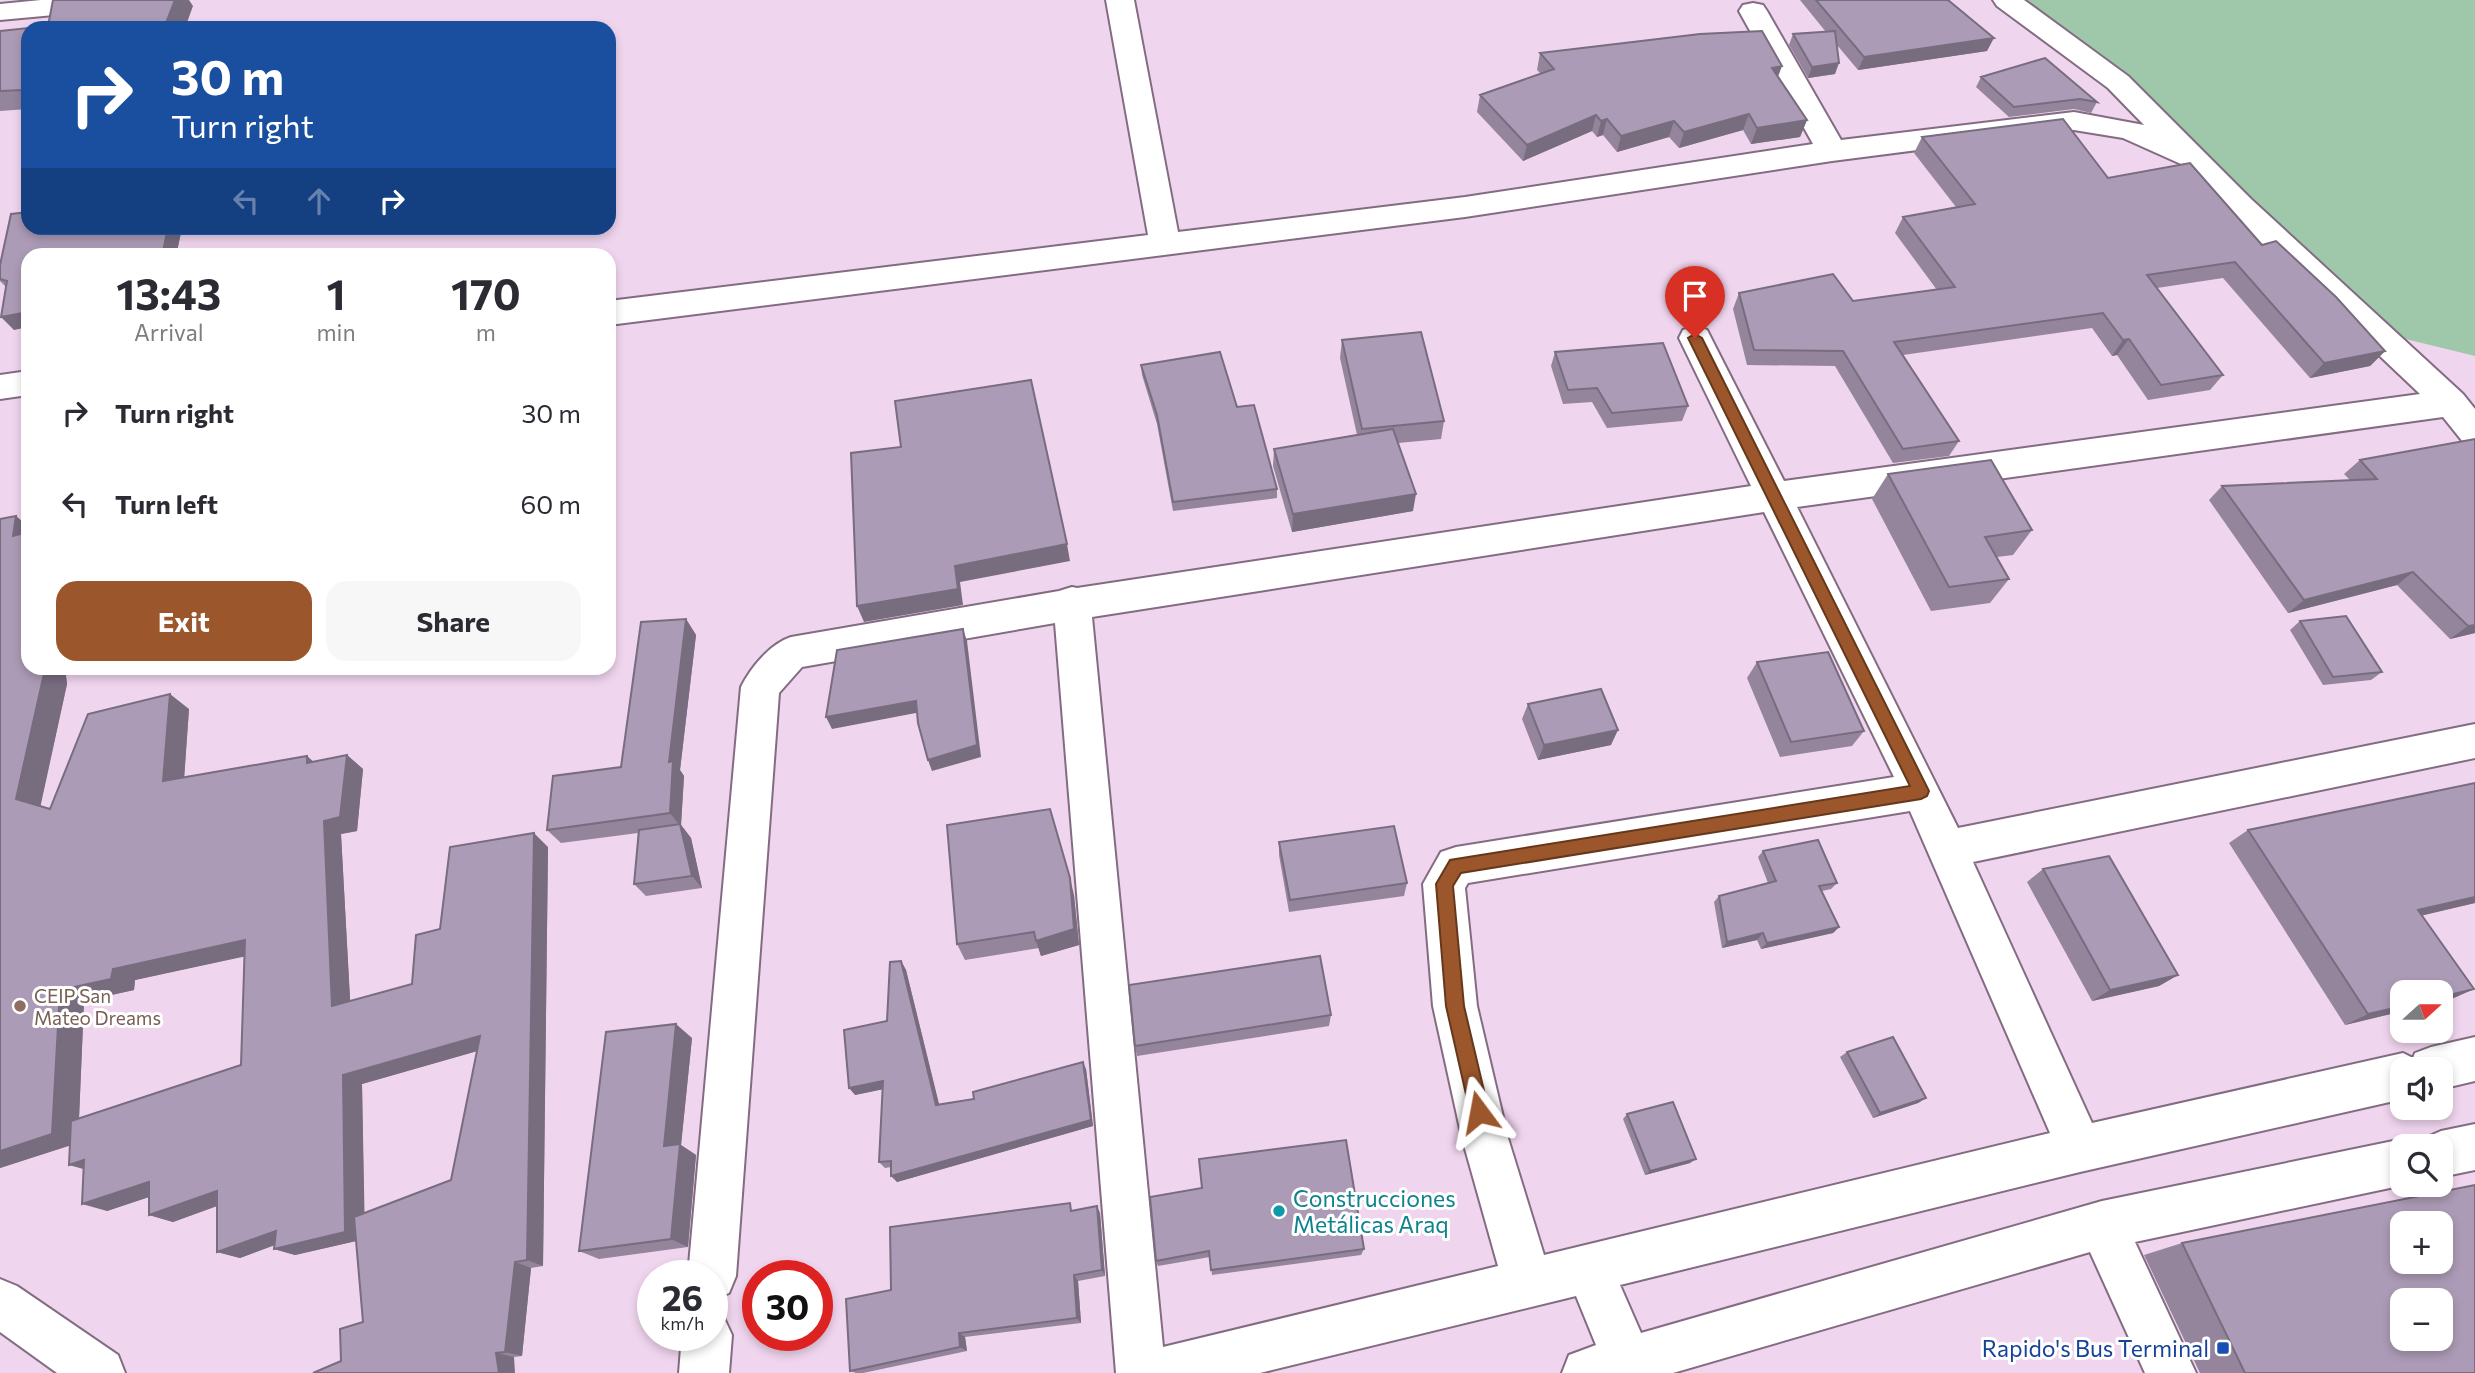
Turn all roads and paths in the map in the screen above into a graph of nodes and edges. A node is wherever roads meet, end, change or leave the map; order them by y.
1 (130, 0) edge
2 (1120, 0) edge
3 (2007, 0) edge
4 (1753, 11) dead end
5 (0, 12) edge
6 (1832, 151) junction
7 (2192, 157) junction
8 (1165, 246) junction
9 (616, 312) edge
10 (1695, 338) dead end
11 (21, 384) edge
12 (0, 387) edge
13 (2451, 403) junction
14 (2475, 433) edge
15 (1773, 495) junction
16 (1072, 603) junction
17 (2475, 741) edge
18 (1921, 791) junction
19 (1946, 849) junction
20 (2475, 1059) edge
21 (2453, 1064) edge
22 (2390, 1079) edge
23 (2475, 1147) edge
24 (2080, 1149) junction
25 (2453, 1152) edge
26 (2390, 1165) edge
27 (2102, 1225) junction
28 (713, 1260) edge
29 (1589, 1268) junction
30 (1527, 1283) junction
31 (0, 1303) edge
32 (706, 1351) edge
33 (1608, 1368) edge
34 (100, 1373) edge
35 (704, 1373) edge
36 (1141, 1373) edge
37 (1158, 1373) edge
38 (2171, 1373) edge

1 - 5 street
2 - 8 street
3 - 7 street
4 - 6 street
6 - 7 street
6 - 8 street
7 - 13 street
8 - 9 street
10 - 15 street
11 - 12 street
13 - 14 street
13 - 15 street
15 - 16 street
15 - 18 street
16 - 28 street
16 - 36 street
17 - 19 street
18 - 19 street
18 - 30 street
19 - 24 street
20 - 21 street
22 - 24 street
23 - 25 street
24 - 29 street
26 - 27 street
27 - 33 street
27 - 38 street
29 - 30 street
29 - 33 street
30 - 37 street
31 - 34 street
32 - 35 street

